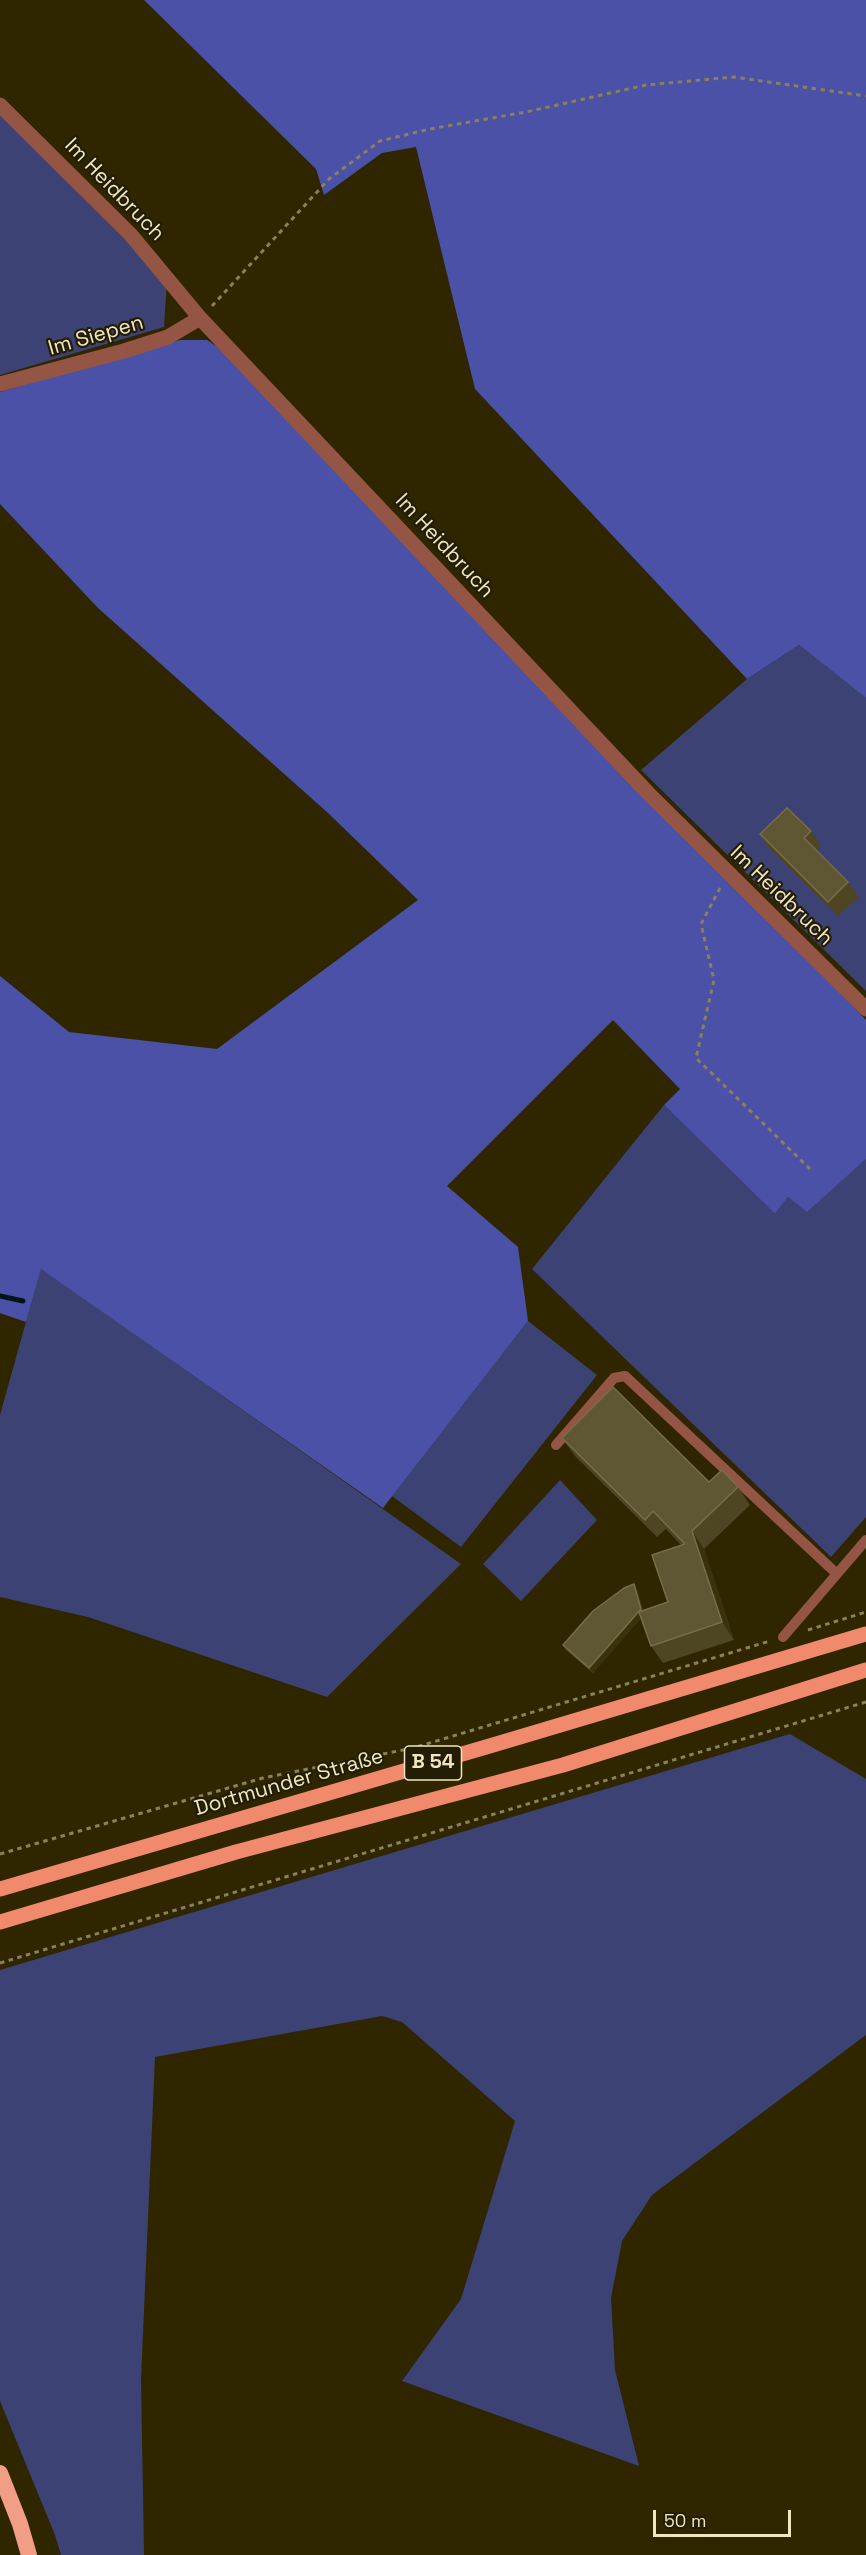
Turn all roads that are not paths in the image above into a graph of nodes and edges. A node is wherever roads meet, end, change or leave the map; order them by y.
1 (0, 105) edge
2 (200, 318) junction
3 (0, 384) edge
4 (866, 1009) edge
5 (556, 1445) dead end
6 (866, 1540) edge
7 (837, 1574) junction
8 (866, 1634) edge
9 (783, 1637) road end
10 (866, 1671) edge
11 (0, 1889) edge
12 (0, 1922) edge
13 (0, 2473) edge
14 (29, 2555) edge

1 - 2 street, Im Heidbruch
2 - 3 street, Im Siepen
2 - 4 street, Im Heidbruch
5 - 7 lane
6 - 7 lane
7 - 9 lane
8 - 11 main road, Dortmunder Straße / B 54
10 - 12 main road, B 54
13 - 14 highway

